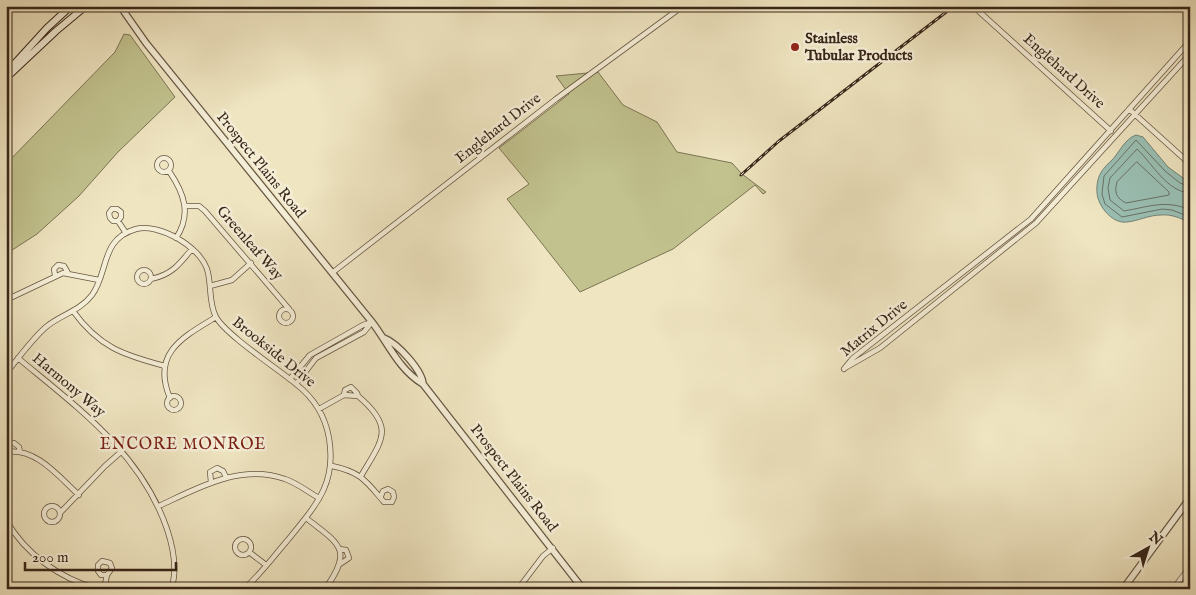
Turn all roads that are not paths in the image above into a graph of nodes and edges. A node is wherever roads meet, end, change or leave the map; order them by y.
1 (71, 6) edge
2 (86, 6) edge
3 (120, 6) edge
4 (682, 6) edge
5 (973, 6) edge
6 (1190, 41) edge
7 (1190, 54) edge
8 (6, 73) edge
9 (6, 78) edge
10 (1129, 109) junction
11 (1135, 115) junction
12 (1110, 130) junction
13 (1116, 135) junction
14 (1190, 164) edge
15 (169, 170) dead end
16 (186, 206) junction
17 (118, 221) dead end
18 (126, 233) junction
19 (176, 238) junction
20 (191, 250) junction
21 (251, 263) junction
22 (68, 273) junction
23 (332, 273) junction
24 (55, 275) junction
25 (151, 279) dead end
26 (99, 280) junction
27 (210, 286) junction
28 (6, 300) edge
29 (289, 309) dead end
30 (73, 311) junction
31 (216, 317) junction
32 (372, 322) junction
33 (18, 358) junction
34 (165, 366) junction
35 (6, 373) edge
36 (290, 379) junction
37 (296, 384) junction
38 (344, 395) junction
39 (358, 396) junction
40 (170, 398) dead end
41 (319, 409) junction
42 (6, 450) edge
43 (122, 451) junction
44 (20, 452) junction
45 (332, 466) junction
46 (361, 476) junction
47 (226, 477) junction
48 (211, 482) junction
49 (79, 495) junction
50 (381, 496) dead end
51 (319, 498) junction
52 (1190, 498) edge
53 (159, 506) junction
54 (60, 513) dead end
55 (306, 518) junction
56 (6, 520) edge
57 (339, 548) junction
58 (553, 548) junction
59 (249, 552) dead end
60 (340, 564) junction
61 (266, 565) junction
62 (1190, 567) edge
63 (107, 575) dead end
64 (6, 581) edge
65 (15, 589) edge
66 (97, 589) edge
67 (104, 589) edge
68 (172, 589) edge
69 (244, 589) edge
70 (325, 589) edge
71 (518, 589) edge
72 (584, 589) edge
73 (1123, 589) edge
74 (1174, 589) edge

1 - 8 main road
2 - 9 main road
3 - 23 street, Prospect Plains Road
4 - 23 street, Englehard Drive
5 - 12 street, Englehard Drive
6 - 10 street, Matrix Drive
7 - 11 street, Matrix Drive
10 - 11 street
10 - 12 street, Matrix Drive
11 - 13 street, Matrix Drive
11 - 14 street
12 - 13 street, Englehard Drive
12 - 13 street, Matrix Drive
15 - 16 street
16 - 19 street
16 - 21 street, Greenleaf Way
17 - 18 street
18 - 19 street, Brookside Drive
18 - 26 street
19 - 20 street, Brookside Drive
20 - 25 street
20 - 27 street, Brookside Drive
21 - 27 street
21 - 29 street, Greenleaf Way
22 - 24 street
22 - 24 street
22 - 26 street
23 - 32 street, Prospect Plains Road
24 - 28 street
26 - 30 street
27 - 31 street, Brookside Drive
30 - 33 street
30 - 34 street
31 - 34 street
31 - 36 street, Brookside Drive
32 - 36 street
32 - 37 street
32 - 58 street, Prospect Plains Road
33 - 35 street
33 - 43 street, Harmony Way
34 - 40 street
36 - 37 street, Brookside Drive
37 - 41 street, Brookside Drive
38 - 39 street
38 - 39 street
38 - 41 street
39 - 46 street
41 - 45 street, Brookside Drive
42 - 44 street
42 - 44 street
43 - 49 street
43 - 53 street, Harmony Way
44 - 49 street
45 - 46 street
45 - 51 street, Brookside Drive
46 - 50 street
47 - 48 street
47 - 48 street
47 - 51 street
48 - 53 street
49 - 54 street
51 - 55 street, Brookside Drive
52 - 73 street
53 - 68 street, Harmony Way
55 - 57 street
55 - 61 street, Brookside Drive
56 - 66 street
57 - 60 street
57 - 60 street
58 - 71 street
58 - 72 street, Prospect Plains Road
59 - 61 street
60 - 70 street
61 - 69 street, Brookside Drive
62 - 74 street
63 - 67 street
64 - 65 street

